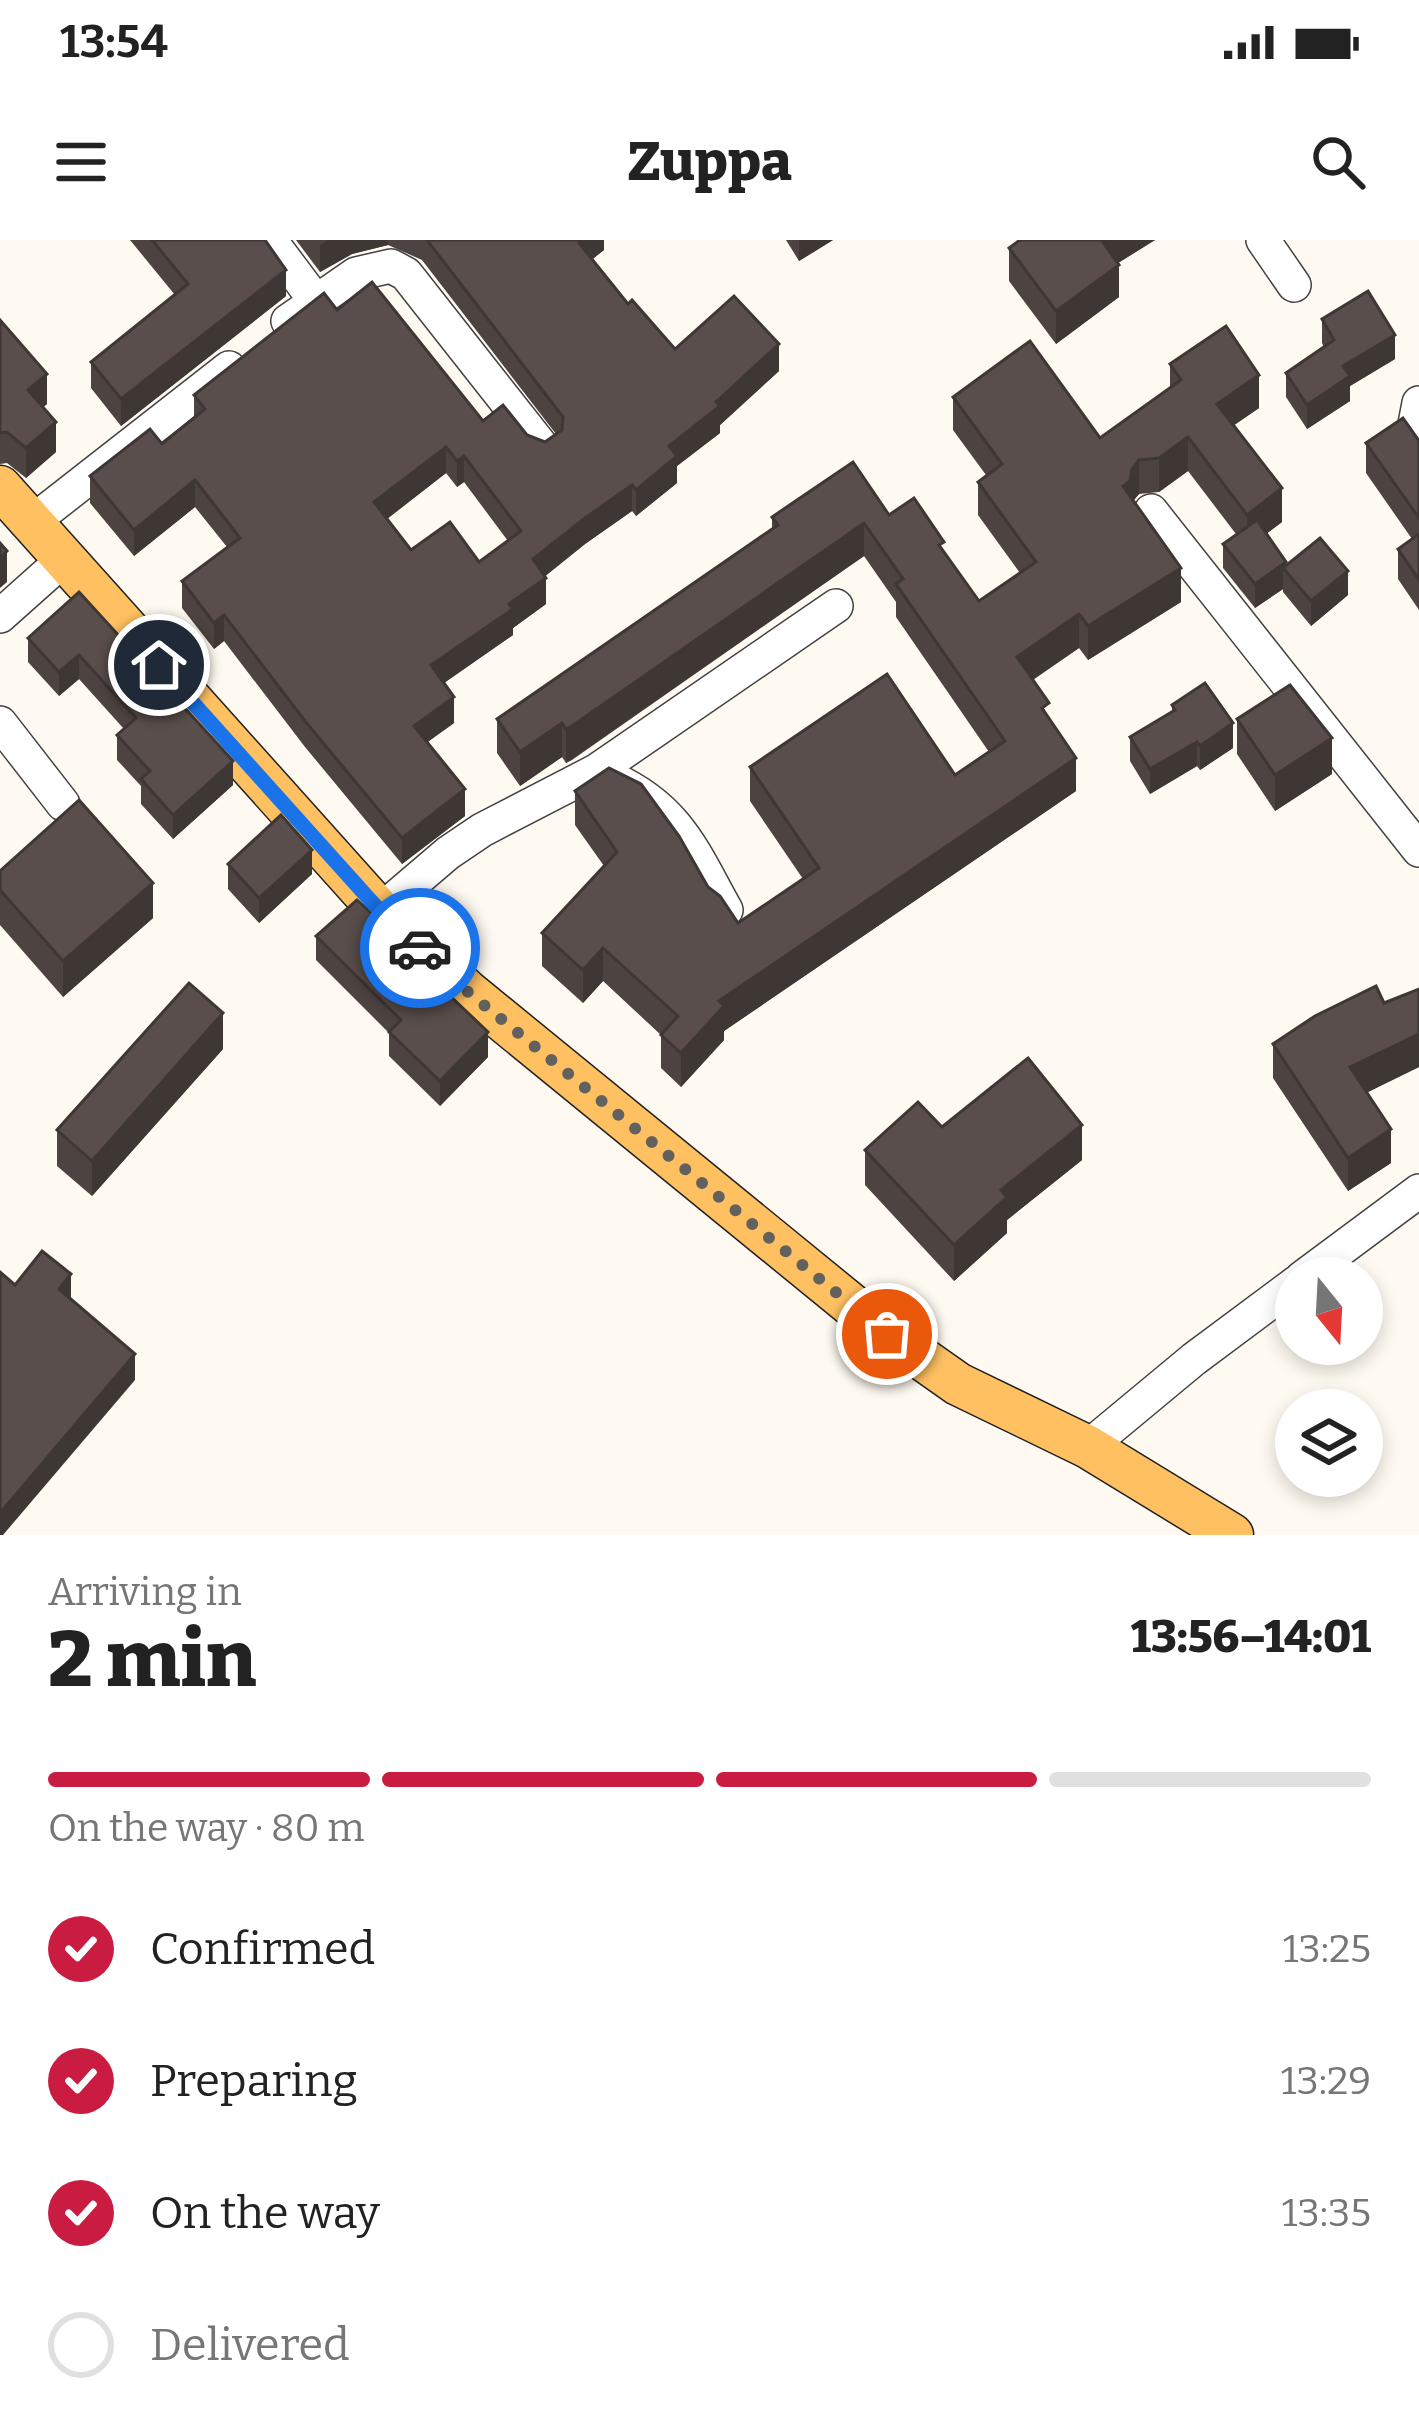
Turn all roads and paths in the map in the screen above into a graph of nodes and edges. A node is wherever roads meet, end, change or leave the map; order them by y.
1 (269, 240) edge
2 (1263, 240) edge
3 (1294, 285) dead end
4 (315, 300) junction
5 (1419, 403) edge
6 (1419, 435) edge
7 (543, 448) edge
8 (0, 487) edge
9 (1151, 511) dead end
10 (32, 522) junction
11 (64, 560) junction
12 (836, 606) dead end
13 (0, 616) edge
14 (0, 723) edge
15 (596, 771) junction
16 (63, 804) dead end
17 (1419, 850) edge
18 (727, 910) edge
19 (380, 911) junction
20 (1419, 1191) edge
21 (1330, 1257) edge
22 (1275, 1298) edge
23 (1088, 1447) junction
24 (1232, 1535) edge

1 - 4 street
2 - 3 street
4 - 7 street
4 - 10 street
5 - 6 street
8 - 10 main road
9 - 17 street
10 - 11 main road
11 - 13 street
11 - 19 main road
12 - 15 street
14 - 16 street
15 - 18 street
15 - 19 street
19 - 23 main road
20 - 21 street
22 - 23 street
23 - 24 main road

